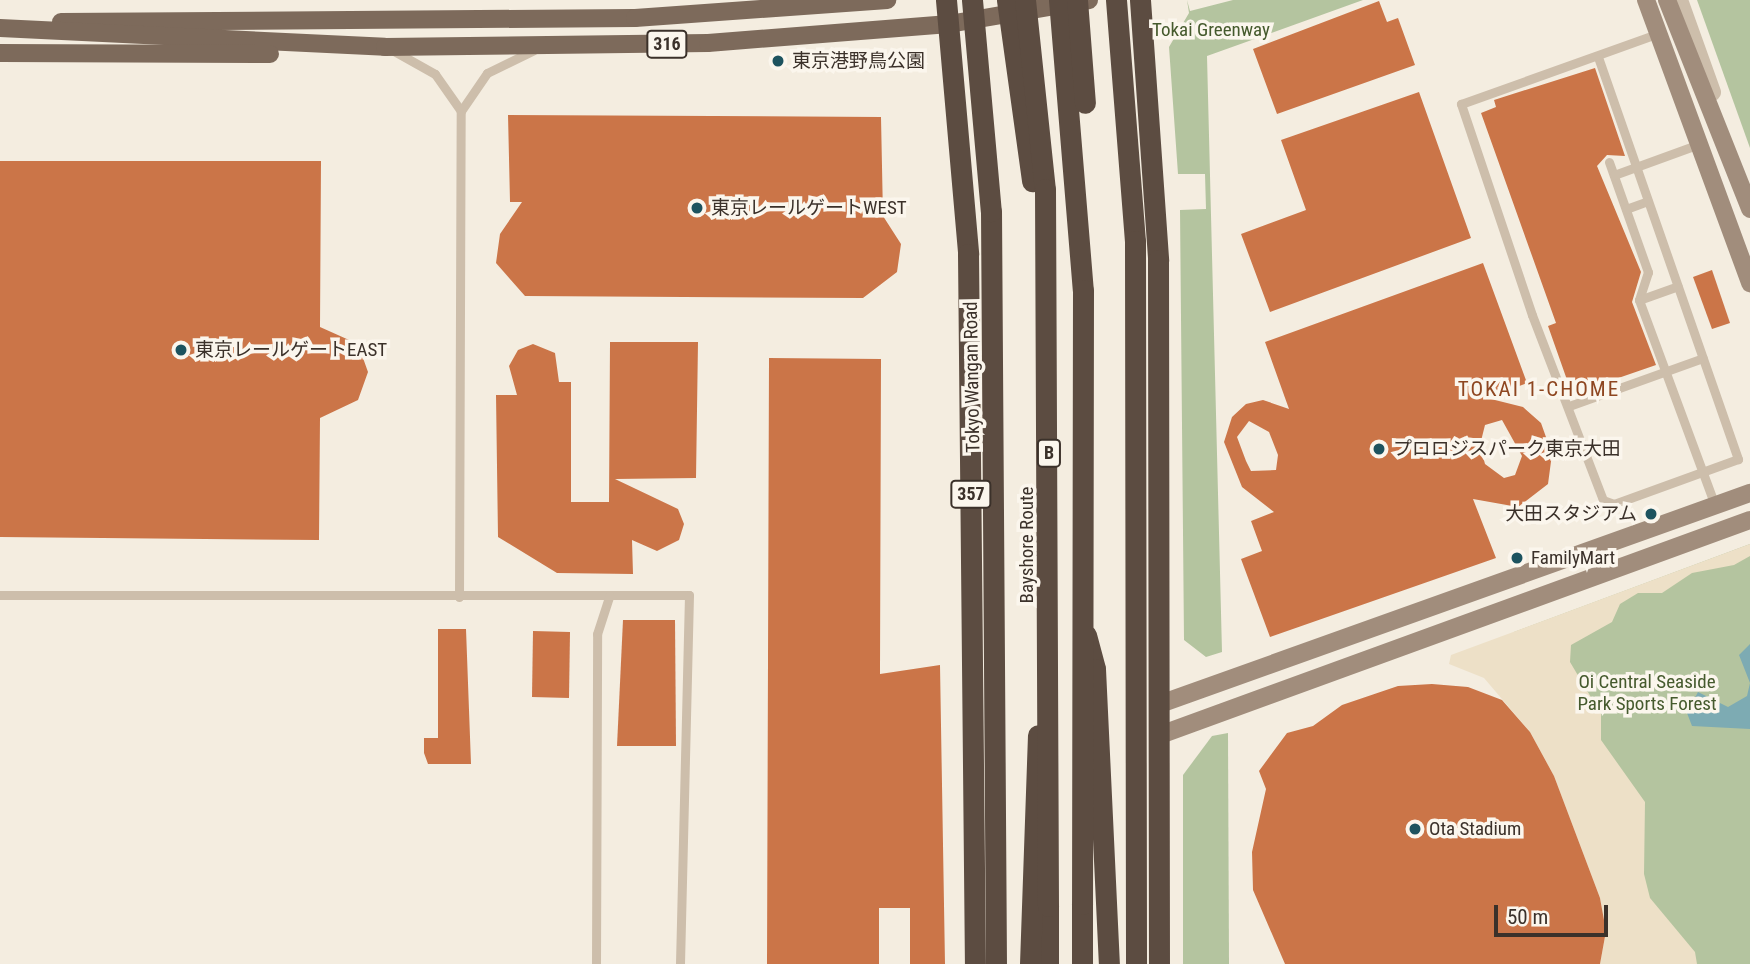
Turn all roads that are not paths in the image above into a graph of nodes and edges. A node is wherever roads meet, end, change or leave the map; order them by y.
1 (887, 0) edge
2 (946, 0) edge
3 (971, 0) edge
4 (1007, 0) edge
5 (1026, 0) edge
6 (1059, 0) edge
7 (1077, 0) edge
8 (1089, 0) edge
9 (1116, 0) edge
10 (1140, 0) edge
11 (1646, 0) edge
12 (1667, 0) edge
13 (1679, 0) edge
14 (949, 24) junction
15 (0, 27) edge
16 (1657, 34) junction
17 (385, 47) junction
18 (545, 47) junction
19 (0, 52) edge
20 (1598, 57) junction
21 (461, 111) junction
22 (1699, 144) junction
23 (1733, 160) junction
24 (1609, 162) dead end
25 (1636, 167) junction
26 (1614, 175) junction
27 (1648, 201) junction
28 (1626, 209) junction
29 (1750, 209) edge
30 (1750, 283) edge
31 (1678, 286) junction
32 (1083, 290) junction
33 (1047, 291) junction
34 (1639, 300) junction
35 (1703, 358) junction
36 (1665, 372) junction
37 (1569, 406) junction
38 (1703, 472) junction
39 (1750, 493) edge
40 (1715, 505) junction
41 (1750, 520) edge
42 (0, 595) edge
43 (609, 596) junction
44 (459, 597) junction
45 (1085, 630) junction
46 (1160, 704) junction
47 (1160, 735) junction
48 (1040, 904) junction
49 (596, 964) edge
50 (680, 964) edge
51 (975, 964) edge
52 (996, 964) edge
53 (1030, 964) edge
54 (1048, 964) edge
55 (1082, 964) edge
56 (1109, 964) edge
57 (1136, 964) edge
58 (1159, 964) edge

1 - 15 main road, 316
2 - 14 highway, 357
3 - 52 highway, Tokyo Wangan Road / 357, bridge
4 - 33 highway, B, bridge
5 - 33 highway, Bayshore Route / B, bridge
6 - 32 highway, B, bridge
7 - 32 highway, B, bridge
8 - 14 main road, 316
9 - 57 highway
10 - 46 highway
11 - 16 street
12 - 23 street
13 - 23 street
14 - 18 main road, 316
14 - 51 highway, 357
15 - 17 main road, 316
16 - 20 lane
16 - 22 street
17 - 18 main road, 316
17 - 19 main road
17 - 21 lane
18 - 21 lane
20 - 25 lane
20 - 37 lane
21 - 44 lane
22 - 25 lane
22 - 30 street
23 - 29 street
24 - 26 lane
25 - 26 lane
25 - 27 lane
26 - 28 lane
27 - 28 lane
27 - 31 lane
28 - 34 lane
31 - 34 lane
31 - 35 lane
32 - 45 highway, B, bridge
33 - 48 highway, Bayshore Route / B, bridge
34 - 36 lane
35 - 36 lane
35 - 38 lane
36 - 37 lane
36 - 38 lane
37 - 38 lane
38 - 40 lane
39 - 40 street
40 - 46 street
41 - 47 street
42 - 44 lane
43 - 44 lane
43 - 49 lane
43 - 50 lane
45 - 55 highway, B, bridge
45 - 56 highway
46 - 47 highway
47 - 58 highway
48 - 53 highway
48 - 54 highway, Bayshore Route / B

